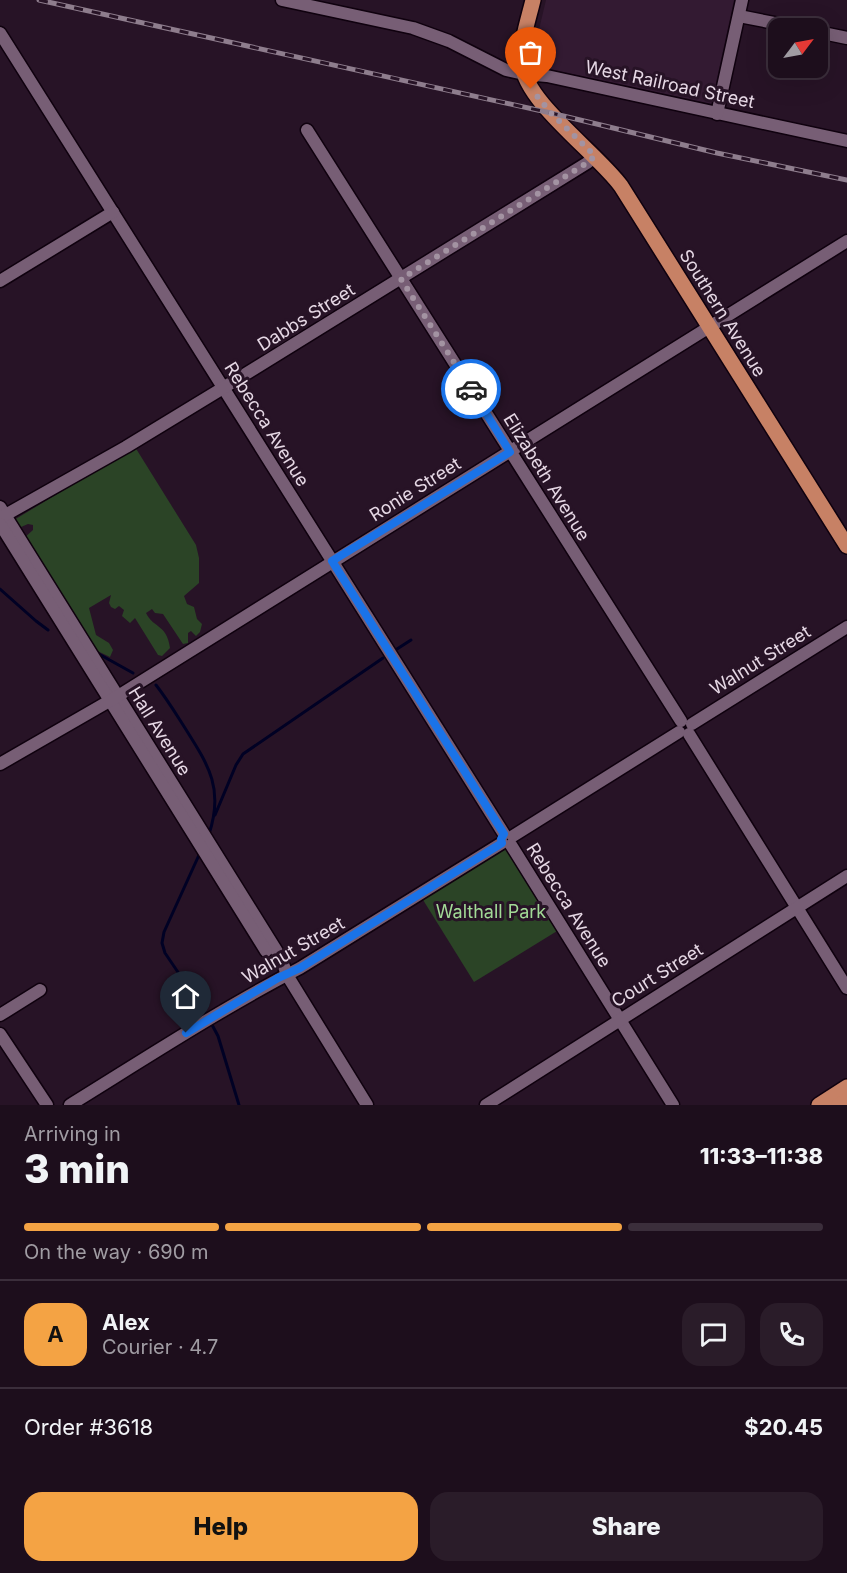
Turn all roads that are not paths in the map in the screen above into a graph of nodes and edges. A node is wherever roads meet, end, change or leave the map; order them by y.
1 (282, 0) edge
2 (533, 0) edge
3 (742, 0) edge
4 (316, 3) edge
5 (739, 16) junction
6 (768, 22) edge
7 (0, 33) edge
8 (828, 34) edge
9 (847, 39) edge
10 (524, 74) junction
11 (717, 114) junction
12 (307, 130) dead end
13 (847, 141) edge
14 (595, 156) junction
15 (113, 212) junction
16 (847, 241) edge
17 (401, 279) junction
18 (0, 281) edge
19 (709, 327) junction
20 (224, 388) junction
21 (510, 452) junction
22 (1, 516) edge
23 (847, 546) edge
24 (332, 561) junction
25 (847, 627) edge
26 (113, 699) junction
27 (685, 728) junction
28 (0, 764) edge
29 (507, 839) junction
30 (847, 876) edge
31 (796, 908) junction
32 (287, 975) junction
33 (847, 988) edge
34 (40, 990) dead end
35 (0, 1015) edge
36 (620, 1020) junction
37 (0, 1034) edge
38 (847, 1087) edge
39 (847, 1100) edge
40 (47, 1105) edge
41 (70, 1105) edge
42 (367, 1105) edge
43 (486, 1105) edge
44 (674, 1105) edge
45 (819, 1105) edge
46 (838, 1105) edge

1 - 4 street, West Railroad Street
2 - 10 main road
3 - 5 street
4 - 10 street, West Railroad Street
5 - 6 street
5 - 11 street
7 - 15 street, Rebecca Avenue
8 - 9 street
10 - 11 street, West Railroad Street
10 - 14 main road, Southern Avenue
11 - 13 street, West Railroad Street
12 - 17 street, Elizabeth Avenue
14 - 17 street, Dabbs Street
14 - 19 main road, Southern Avenue
15 - 18 street
15 - 20 street, Rebecca Avenue
16 - 19 street, Ronie Street
17 - 20 street, Dabbs Street
17 - 21 street, Elizabeth Avenue
19 - 21 street, Ronie Street
19 - 23 main road, Southern Avenue
20 - 22 street, Dabbs Street
20 - 24 street, Rebecca Avenue
21 - 24 street, Ronie Street
21 - 27 street, Elizabeth Avenue
22 - 26 street, Hall Avenue
24 - 26 street, Ronie Street
24 - 29 street, Rebecca Avenue
25 - 27 street, Walnut Street
26 - 28 street, Ronie Street
26 - 32 street, Hall Avenue
27 - 29 street, Walnut Street
27 - 31 street, Elizabeth Avenue
29 - 32 street, Walnut Street
29 - 36 street, Rebecca Avenue
30 - 31 street, Court Street
31 - 33 street, Elizabeth Avenue
31 - 36 street, Court Street
32 - 41 street, Walnut Street
32 - 42 street, Hall Avenue
34 - 35 street
36 - 43 street, Court Street
36 - 44 street, Rebecca Avenue
37 - 40 street
38 - 45 main road
39 - 46 main road

